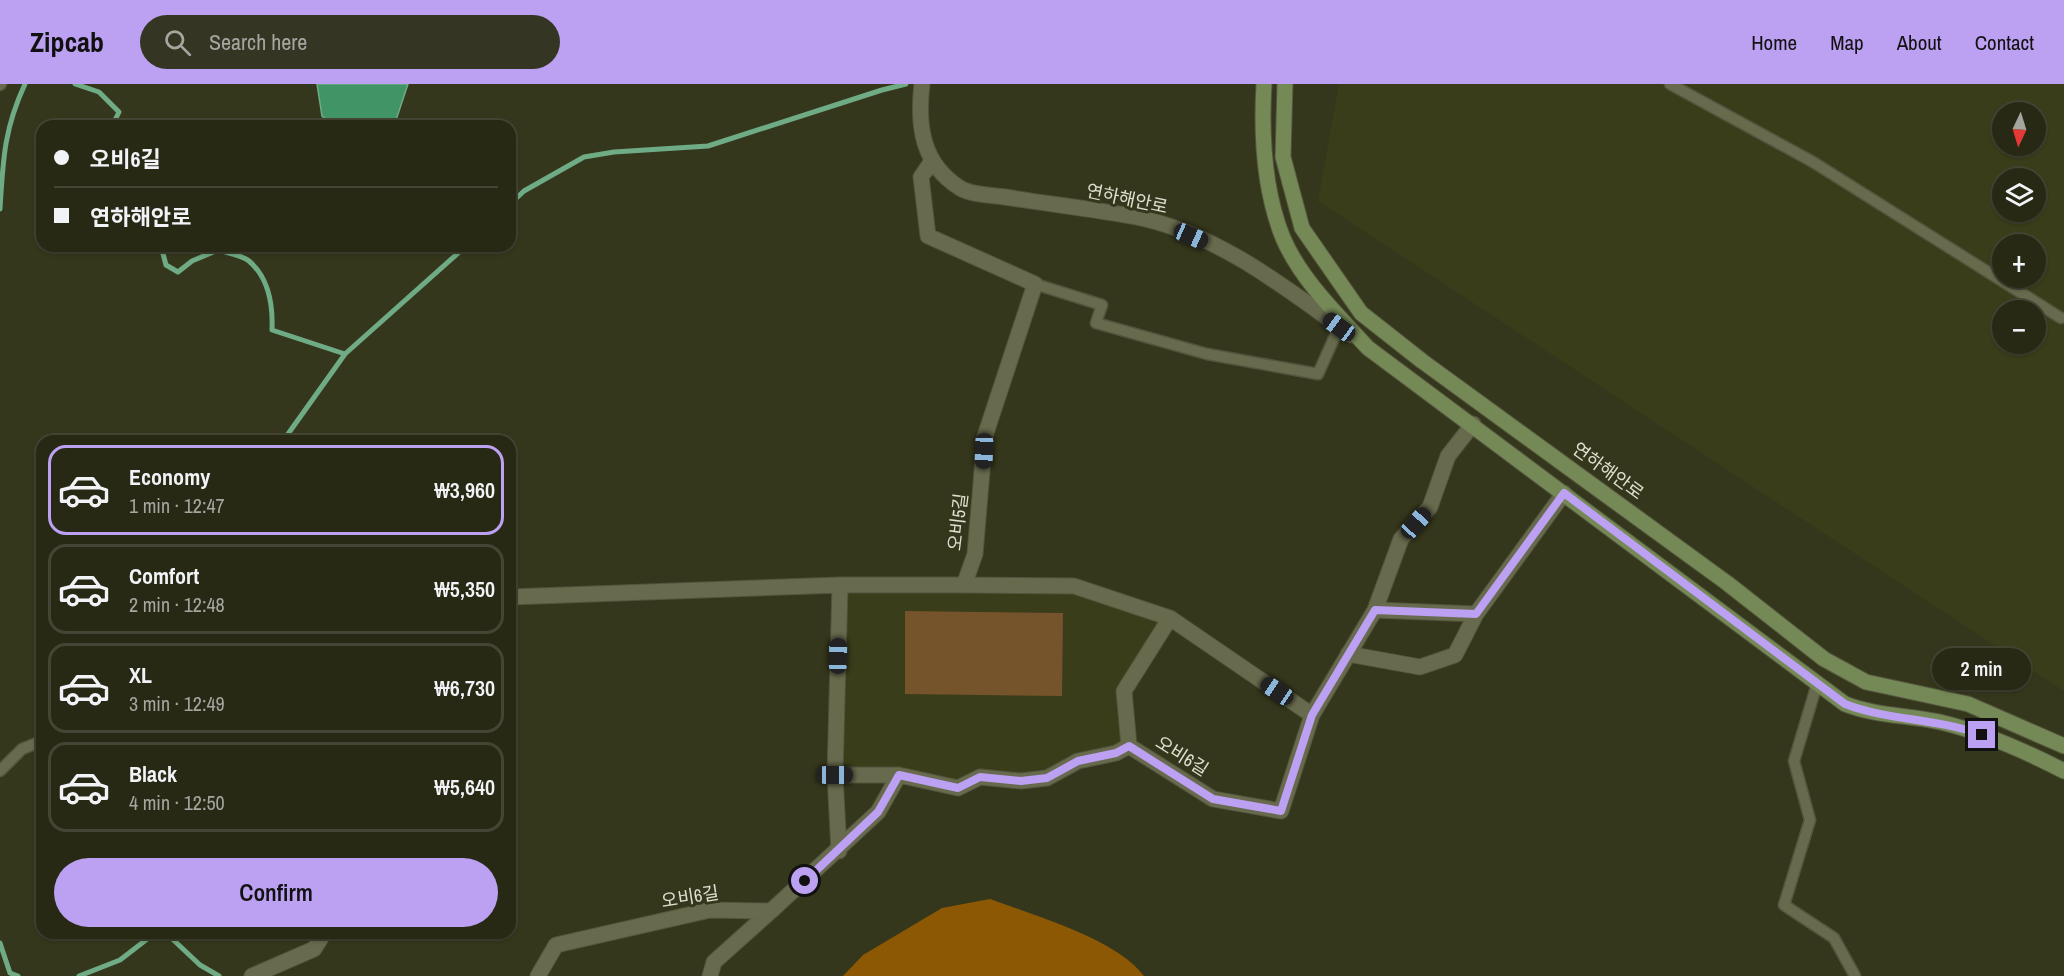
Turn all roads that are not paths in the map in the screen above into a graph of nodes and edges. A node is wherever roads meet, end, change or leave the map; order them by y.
1 (1264, 84) edge
2 (1285, 84) edge
3 (1670, 84) edge
4 (922, 86) edge
5 (932, 162) junction
6 (1035, 284) junction
7 (2061, 318) dead end
8 (1339, 327) junction
9 (1368, 348) junction
10 (1473, 424) junction
11 (1564, 493) junction
12 (840, 585) junction
13 (964, 585) junction
14 (516, 597) edge
15 (1375, 610) junction
16 (1476, 614) junction
17 (1170, 618) junction
18 (1348, 654) junction
19 (1817, 684) junction
20 (1312, 715) junction
21 (36, 743) edge
22 (1129, 746) junction
23 (2064, 746) edge
24 (0, 771) edge
25 (2064, 771) edge
26 (835, 775) junction
27 (899, 775) junction
28 (838, 851) junction
29 (771, 911) junction
30 (320, 939) edge
31 (253, 975) edge
32 (538, 976) edge
33 (710, 976) edge
34 (1855, 976) edge

1 - 9 street, 연하해안로
2 - 23 street, 연하해안로
3 - 7 lane
4 - 5 street, 연하해안로
5 - 6 street
5 - 8 street, 연하해안로
6 - 8 lane
6 - 13 street, 오비5길
8 - 9 street, 연하해안로
9 - 10 street, 연하해안로
10 - 11 street, 연하해안로
10 - 15 street, 오비6길
11 - 16 street
11 - 19 street, 연하해안로
12 - 13 street
12 - 14 street
12 - 26 street
13 - 17 street
15 - 16 street
15 - 18 street, 오비6길
16 - 18 street
17 - 20 street
17 - 22 street
18 - 20 street, 오비6길
19 - 25 street, 연하해안로
19 - 34 lane
20 - 22 street, 오비6길
21 - 24 lane
22 - 27 street, 오비6길
26 - 27 street, 오비6길
26 - 28 street
27 - 28 street
28 - 29 street
29 - 32 street, 오비6길
29 - 33 street
30 - 31 street

